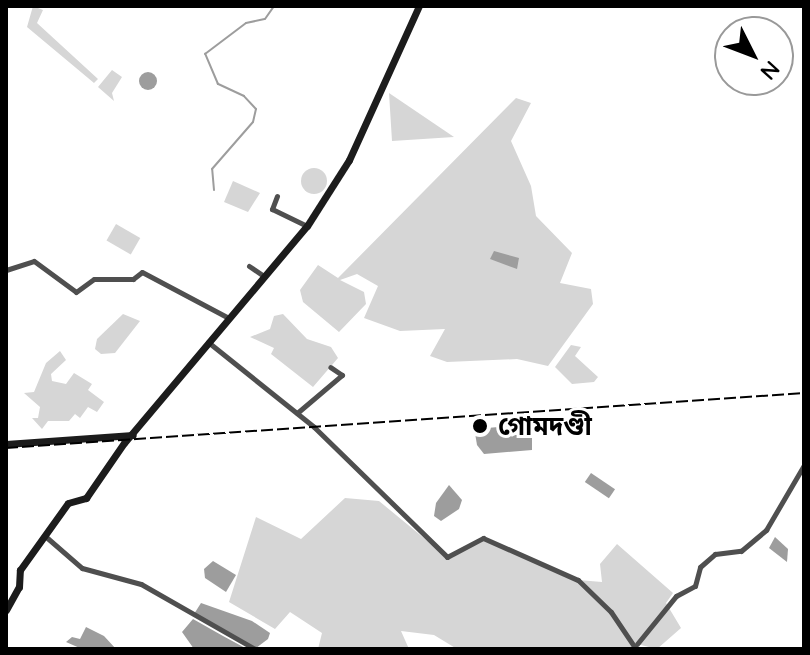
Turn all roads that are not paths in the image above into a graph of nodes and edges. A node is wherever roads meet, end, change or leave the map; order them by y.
1 (419, 6) edge
2 (277, 196) dead end
3 (307, 226) junction
4 (249, 266) dead end
5 (6, 270) edge
6 (264, 276) junction
7 (227, 317) junction
8 (208, 341) junction
9 (330, 367) dead end
10 (297, 413) junction
11 (133, 435) junction
12 (6, 444) edge
13 (804, 465) edge
14 (45, 536) junction
15 (6, 610) edge
16 (636, 647) edge
17 (255, 649) edge

1 - 3 main road
2 - 3 street
3 - 6 main road
4 - 6 street
5 - 7 street
6 - 7 main road
7 - 8 main road
8 - 10 street
8 - 11 main road
9 - 10 street
10 - 16 street
11 - 12 main road
11 - 14 main road
13 - 16 street
14 - 15 main road
14 - 17 street

